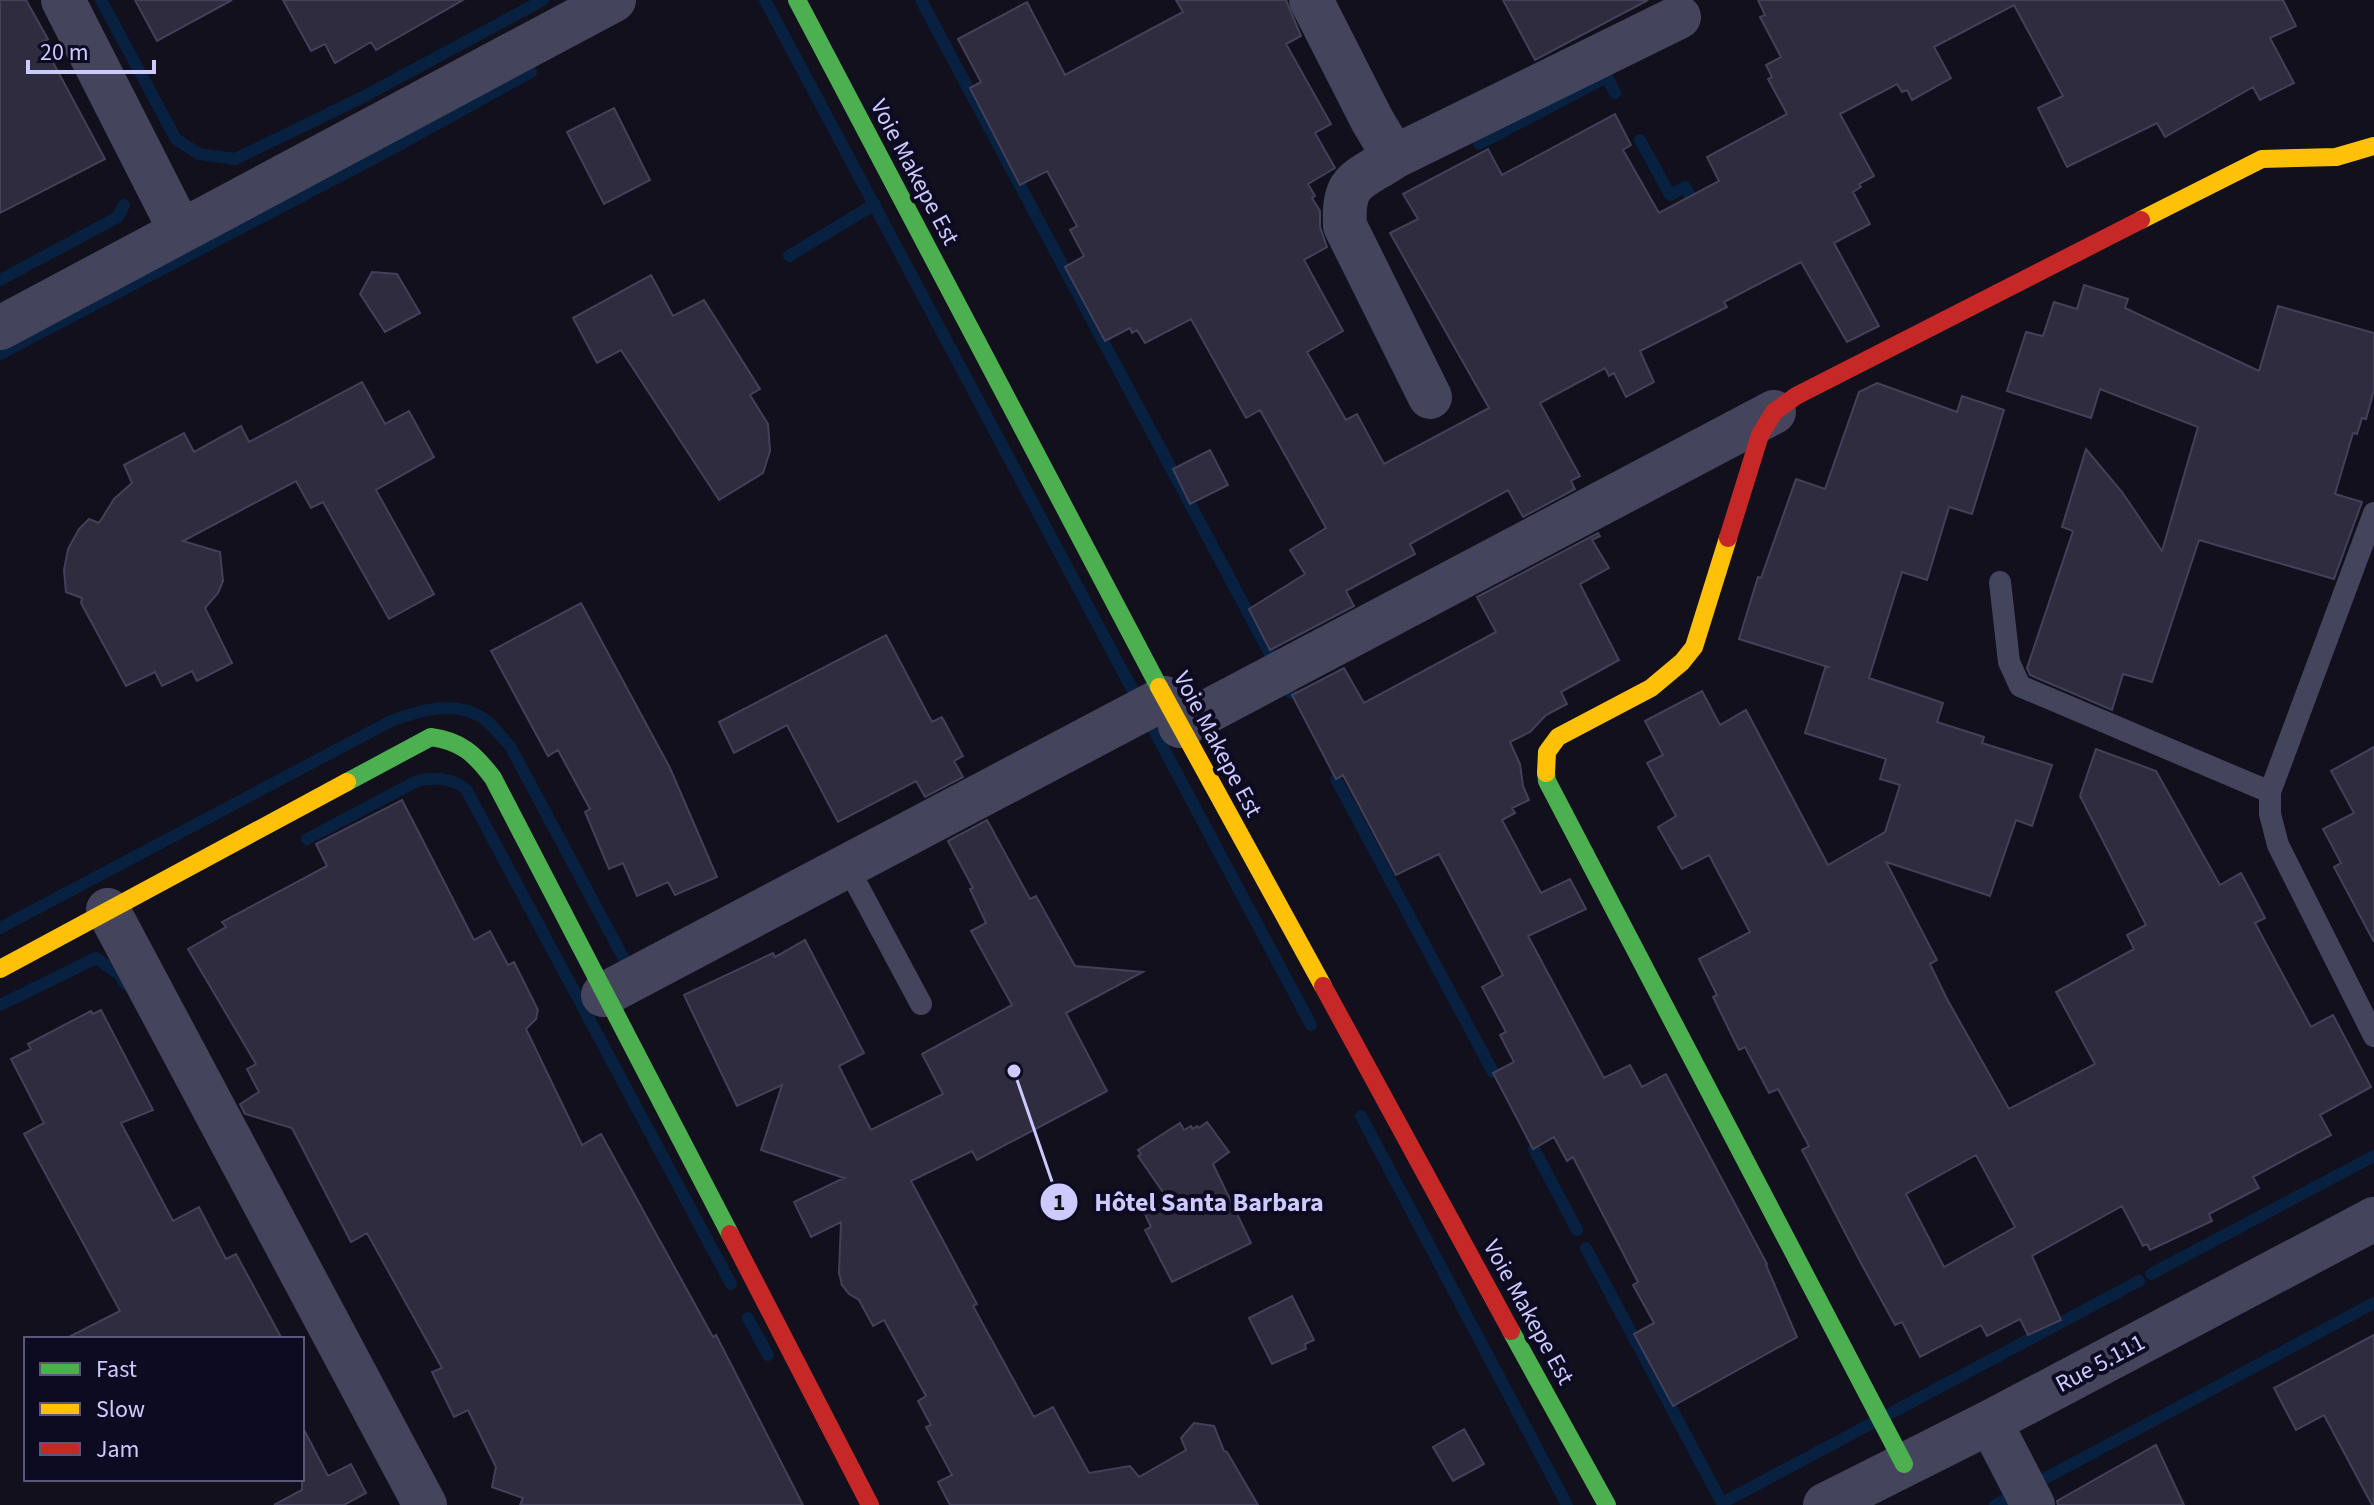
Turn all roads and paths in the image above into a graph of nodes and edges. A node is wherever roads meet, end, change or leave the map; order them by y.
1 (63, 0) edge
2 (614, 0) edge
3 (797, 0) edge
4 (1311, 0) edge
5 (1679, 17) dead end
6 (2374, 146) edge
7 (1394, 157) junction
8 (180, 230) junction
9 (0, 328) edge
10 (1430, 397) dead end
11 (1774, 412) junction
12 (2374, 513) edge
13 (2000, 582) dead end
14 (1173, 712) junction
15 (2270, 792) junction
16 (847, 866) junction
17 (108, 910) junction
18 (0, 969) edge
19 (603, 995) junction
20 (921, 1004) dead end
21 (2374, 1036) edge
22 (2374, 1219) edge
23 (1990, 1422) junction
24 (1904, 1464) junction
25 (425, 1505) edge
26 (870, 1505) edge
27 (1607, 1505) edge
28 (1825, 1505) edge
29 (2033, 1505) edge

1 - 8 street
2 - 8 street
3 - 14 street, Voie Makepe Est
4 - 7 street
5 - 7 street
6 - 11 street
7 - 10 street
8 - 9 street
11 - 14 street
11 - 24 street
12 - 15 lane
13 - 15 lane
14 - 16 street
14 - 27 street, Voie Makepe Est
15 - 21 lane
16 - 19 street
16 - 20 lane
17 - 18 street
17 - 19 street
17 - 25 street
19 - 26 street
22 - 23 street, Rue 5.111
23 - 24 street, Rue 5.111
23 - 29 street
24 - 28 street, Rue 5.111

